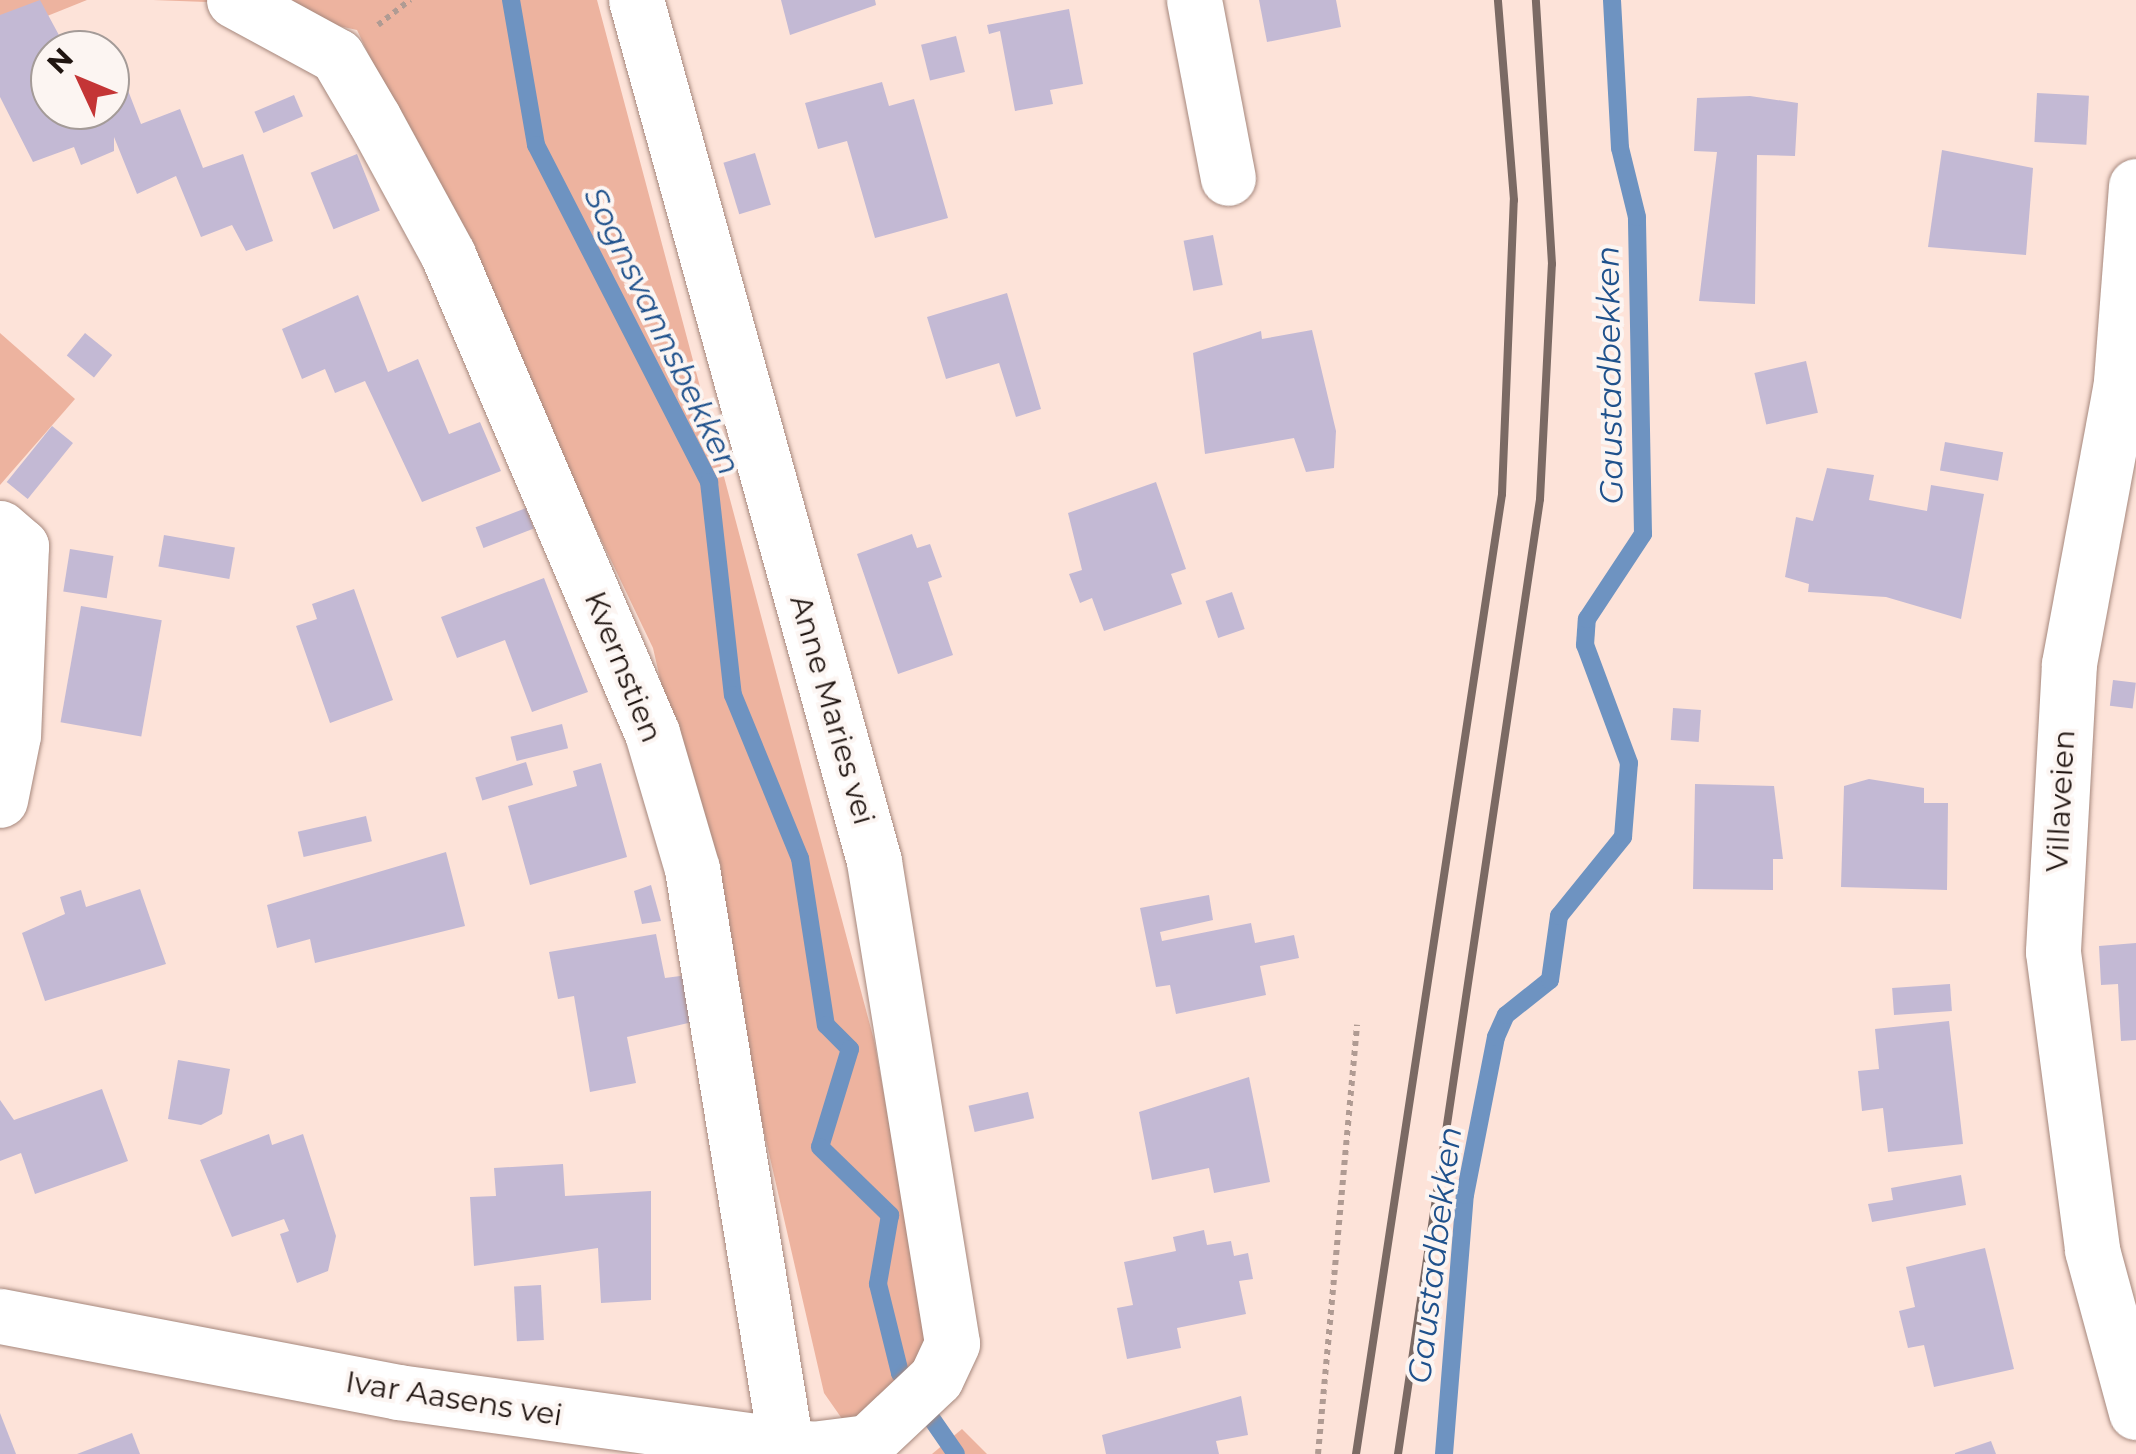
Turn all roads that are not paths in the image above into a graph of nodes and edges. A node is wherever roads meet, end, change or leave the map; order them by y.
1 (234, 0) edge
2 (636, 0) edge
3 (1194, 0) edge
4 (1228, 178) dead end
5 (2136, 186) edge
6 (2128, 385) edge
7 (0, 528) edge
8 (0, 800) edge
9 (0, 1316) edge
10 (919, 1398) joint
11 (2136, 1412) edge
12 (784, 1440) junction

1 - 12 street, Kvernstien
2 - 10 street, Anne Maries vei
3 - 4 street
5 - 6 street, Villaveien
6 - 11 street, Villaveien
7 - 8 street
9 - 12 street, Ivar Aasens vei
10 - 12 street, Ivar Aasens vei

